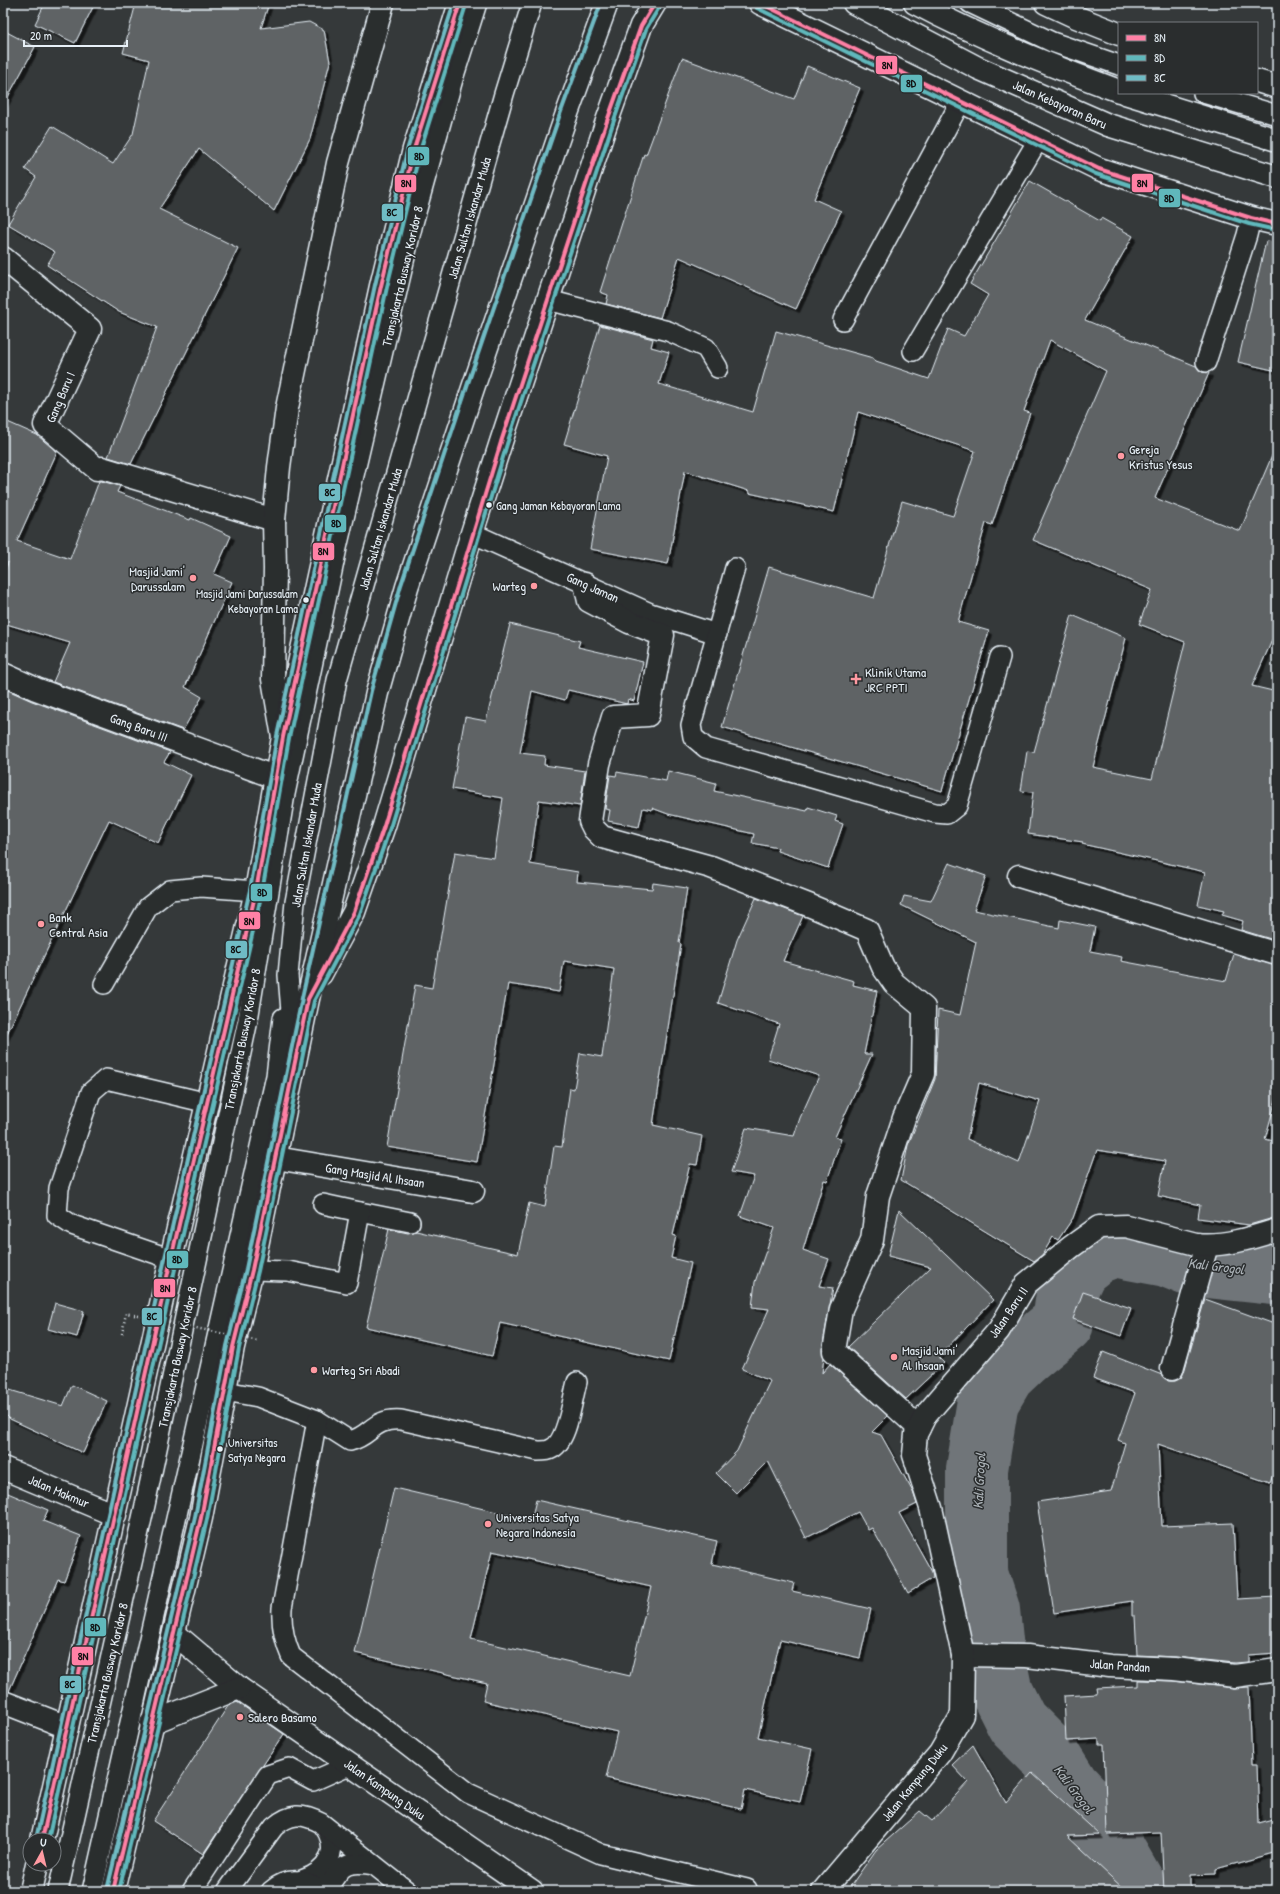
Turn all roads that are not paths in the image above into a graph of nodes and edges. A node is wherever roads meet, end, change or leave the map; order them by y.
1 (383, 3) edge
2 (460, 3) edge
3 (477, 3) edge
4 (532, 3) edge
5 (607, 3) edge
6 (654, 3) edge
7 (760, 3) edge
8 (854, 3) edge
9 (915, 3) edge
10 (970, 3) edge
11 (1046, 3) edge
12 (1118, 34) edge
13 (1118, 65) edge
14 (1258, 81) edge
15 (1277, 87) edge
16 (1118, 91) edge
17 (1128, 94) edge
18 (1206, 94) edge
19 (961, 101) junction
20 (1277, 115) edge
21 (1038, 140) junction
22 (1277, 140) edge
23 (1277, 177) edge
24 (1251, 218) junction
25 (1277, 224) edge
26 (3, 258) edge
27 (548, 300) junction
28 (843, 320) dead end
29 (914, 351) dead end
30 (1206, 362) dead end
31 (718, 368) dead end
32 (274, 520) junction
33 (472, 533) junction
34 (735, 568) dead end
35 (584, 584) junction
36 (717, 634) junction
37 (1000, 658) dead end
38 (3, 674) edge
39 (283, 738) junction
40 (277, 778) junction
41 (1019, 876) dead end
42 (256, 891) junction
43 (1277, 954) edge
44 (288, 975) junction
45 (104, 984) dead end
46 (308, 999) junction
47 (295, 1067) junction
48 (208, 1103) junction
49 (276, 1158) junction
50 (473, 1191) dead end
51 (323, 1204) dead end
52 (360, 1212) junction
53 (410, 1222) dead end
54 (1277, 1230) edge
55 (1204, 1255) junction
56 (172, 1259) junction
57 (252, 1270) junction
58 (1172, 1369) dead end
59 (577, 1382) dead end
60 (225, 1391) junction
61 (316, 1420) junction
62 (919, 1428) junction
63 (3, 1468) edge
64 (115, 1515) junction
65 (174, 1633) junction
66 (971, 1655) junction
67 (1277, 1670) edge
68 (239, 1688) junction
69 (3, 1702) edge
70 (151, 1723) junction
71 (67, 1727) junction
72 (349, 1764) junction
73 (321, 1822) junction
74 (44, 1832) edge
75 (374, 1865) junction
76 (35, 1872) edge
77 (302, 1880) junction
78 (747, 1889) dead end
79 (31, 1891) edge
80 (58, 1891) edge
81 (92, 1891) edge
82 (113, 1891) edge
83 (192, 1891) edge
84 (227, 1891) edge
85 (271, 1891) edge
86 (320, 1891) edge
87 (326, 1891) edge
88 (406, 1891) edge
89 (532, 1891) edge
90 (822, 1891) edge

1 - 32 main road
2 - 39 main road
3 - 80 lane, Transjakarta Busway Koridor 8
4 - 44 lane, Jalan Sultan Iskandar Muda
5 - 46 main road, Jalan Sultan Iskandar Muda
6 - 27 main road
7 - 19 main road
8 - 23 main road, Jalan Kebayoran Baru
9 - 16 main road
10 - 13 lane
11 - 12 main road
14 - 15 main road
17 - 22 main road
18 - 20 lane
19 - 21 main road
19 - 28 lane
21 - 24 main road
21 - 29 lane
24 - 25 main road
24 - 30 lane
26 - 32 main road, Gang Baru I
27 - 31 lane
27 - 33 main road
32 - 39 main road
33 - 35 lane, Gang Jaman
33 - 46 main road
34 - 36 lane
35 - 36 lane, Gang Jaman
35 - 62 main road
36 - 37 lane
38 - 40 main road, Gang Baru III
39 - 40 main road
40 - 42 main road
41 - 43 main road
42 - 45 lane
42 - 48 main road
44 - 47 lane, Jalan Sultan Iskandar Muda
44 - 81 lane
46 - 47 main road, Jalan Sultan Iskandar Muda
47 - 49 main road, Jalan Sultan Iskandar Muda
48 - 56 main road
48 - 56 lane
49 - 50 main road, Gang Masjid Al Ihsaan
49 - 57 main road, Jalan Sultan Iskandar Muda
51 - 52 lane
52 - 53 lane
52 - 57 lane
54 - 55 main road, Jalan Baru II
55 - 58 main road
55 - 62 main road, Jalan Baru II
56 - 64 main road
57 - 60 main road, Jalan Sultan Iskandar Muda
59 - 61 lane
60 - 61 lane
60 - 65 main road, Jalan Sultan Iskandar Muda
61 - 78 lane
62 - 66 main road, Jalan Baru II
63 - 64 main road, Jalan Makmur
64 - 71 main road
65 - 68 main road, Jalan Kampung Duku
65 - 70 main road, Jalan Sultan Iskandar Muda
66 - 67 main road, Jalan Pandan
66 - 90 main road, Jalan Kampung Duku
68 - 70 main road
68 - 72 main road, Jalan Kampung Duku
69 - 71 main road
70 - 82 main road, Jalan Sultan Iskandar Muda
71 - 74 main road
72 - 83 lane
72 - 89 main road, Jalan Kampung Duku
73 - 75 lane
73 - 77 lane
73 - 84 lane
75 - 87 lane
75 - 88 lane
76 - 79 main road
77 - 85 lane
77 - 86 lane

